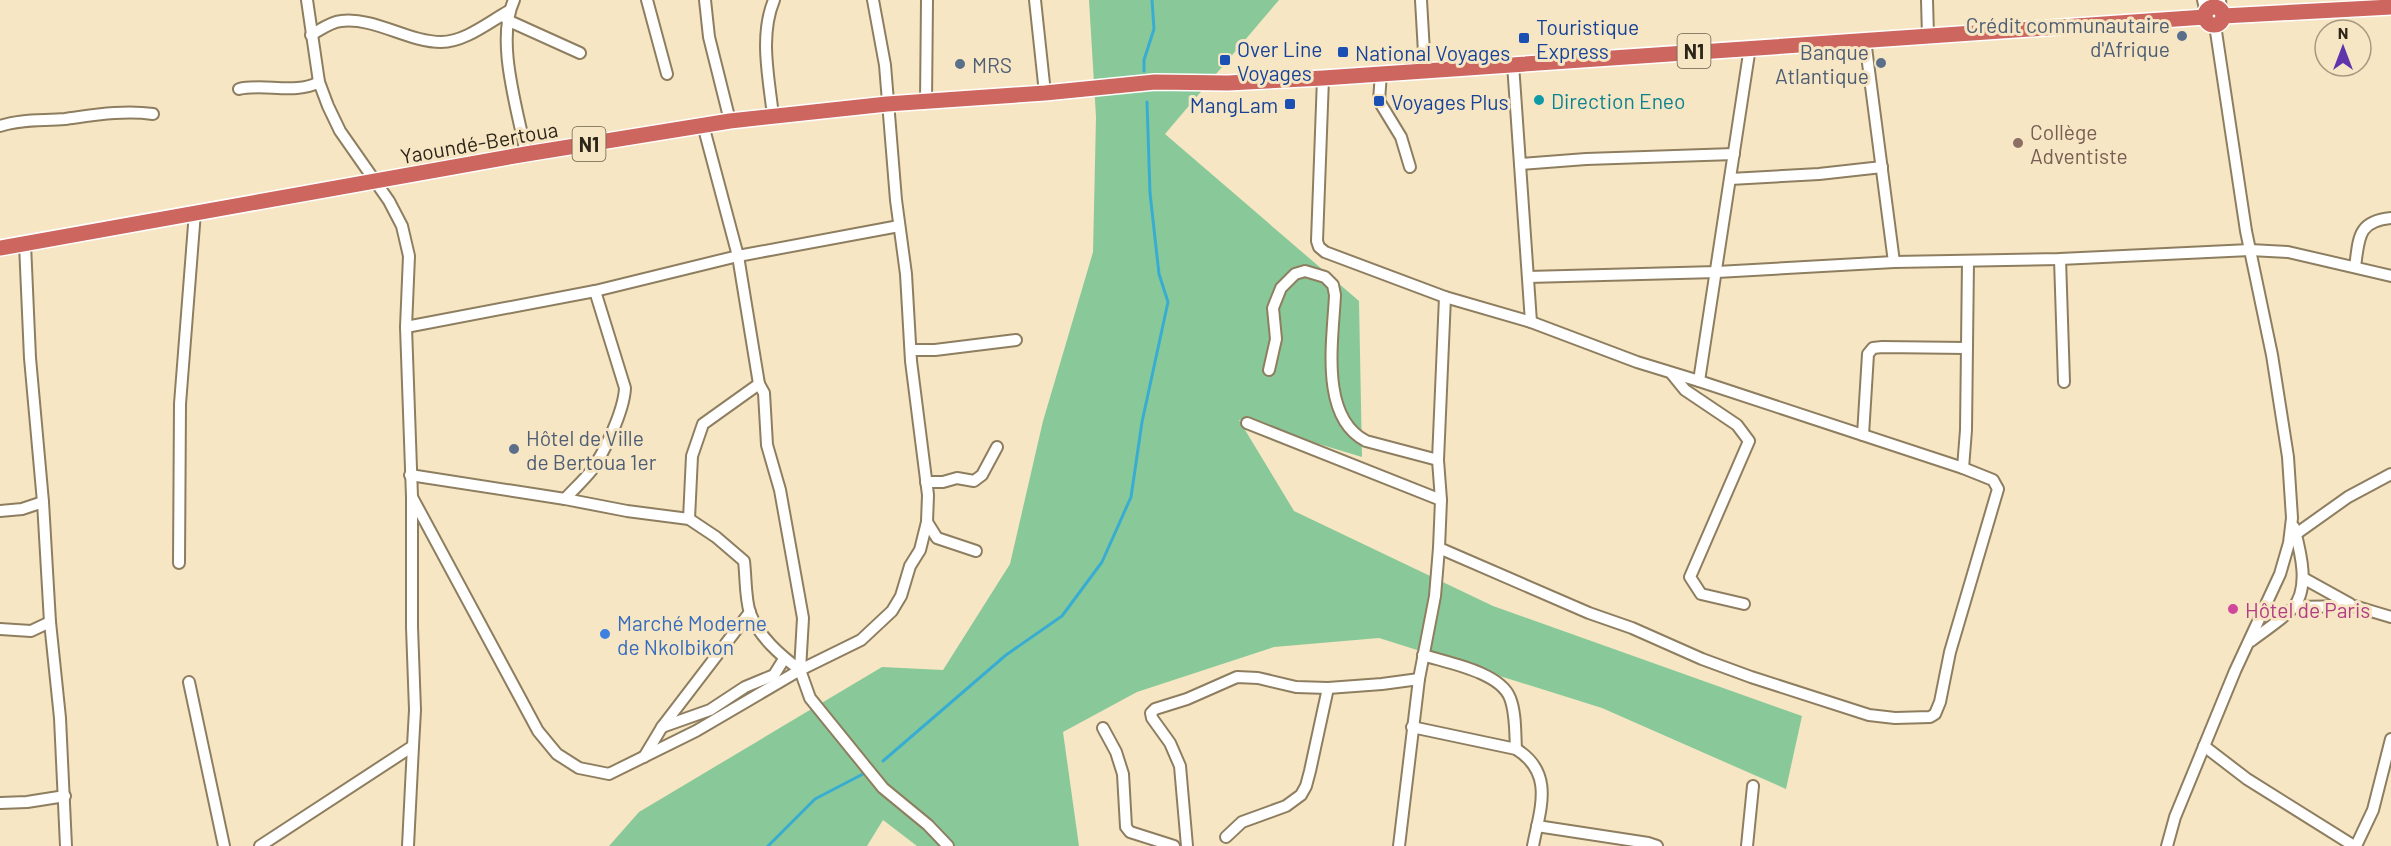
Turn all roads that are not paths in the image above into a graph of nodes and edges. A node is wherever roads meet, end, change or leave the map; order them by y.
1 (307, 0) edge
2 (514, 0) edge
3 (647, 0) edge
4 (705, 0) edge
5 (774, 0) edge
6 (873, 0) edge
7 (927, 0) edge
8 (1035, 0) edge
9 (1421, 0) edge
10 (1928, 0) edge
11 (2391, 7) edge
12 (2213, 12) edge
13 (508, 16) junction
14 (311, 35) junction
15 (1928, 36) junction
16 (1865, 40) junction
17 (1750, 47) junction
18 (580, 53) dead end
19 (1514, 64) junction
20 (1425, 70) junction
21 (1381, 73) junction
22 (667, 74) dead end
23 (1323, 78) junction
24 (319, 82) junction
25 (239, 89) dead end
26 (1045, 93) junction
27 (926, 102) junction
28 (888, 104) junction
29 (153, 114) dead end
30 (773, 116) junction
31 (730, 121) junction
32 (703, 125) junction
33 (0, 126) edge
34 (526, 154) junction
35 (1734, 154) junction
36 (1520, 164) junction
37 (1410, 167) dead end
38 (1881, 167) junction
39 (1730, 179) junction
40 (376, 181) junction
41 (195, 212) junction
42 (2391, 218) edge
43 (899, 226) junction
44 (25, 244) junction
45 (0, 248) edge
46 (2250, 250) junction
47 (738, 256) junction
48 (2060, 259) junction
49 (1968, 261) junction
50 (1894, 262) junction
51 (2355, 267) junction
52 (1717, 272) junction
53 (2391, 276) edge
54 (1528, 278) junction
55 (595, 291) junction
56 (1445, 297) junction
57 (1531, 322) junction
58 (406, 327) junction
59 (1016, 340) dead end
60 (1967, 348) junction
61 (912, 350) junction
62 (1269, 370) dead end
63 (1671, 374) junction
64 (1698, 381) junction
65 (2064, 382) dead end
66 (759, 384) junction
67 (1247, 423) dead end
68 (1863, 435) junction
69 (997, 447) dead end
70 (1438, 460) junction
71 (1963, 468) junction
72 (2391, 474) edge
73 (410, 475) junction
74 (926, 482) junction
75 (411, 497) junction
76 (565, 499) junction
77 (1441, 500) junction
78 (43, 502) junction
79 (0, 511) edge
80 (2292, 518) junction
81 (689, 519) junction
82 (927, 522) junction
83 (2296, 534) junction
84 (1439, 548) junction
85 (976, 551) dead end
86 (179, 563) dead end
87 (2303, 578) junction
88 (1744, 604) dead end
89 (2354, 606) junction
90 (2294, 607) junction
91 (750, 612) junction
92 (2391, 617) edge
93 (50, 622) junction
94 (0, 629) edge
95 (2250, 641) junction
96 (1423, 655) junction
97 (784, 658) junction
98 (800, 670) junction
99 (1419, 679) junction
100 (189, 682) dead end
101 (1328, 688) junction
102 (662, 727) junction
103 (1412, 727) junction
104 (1103, 728) dead end
105 (2391, 739) edge
106 (413, 746) junction
107 (2204, 746) junction
108 (1516, 749) junction
109 (644, 757) junction
110 (1753, 786) dead end
111 (65, 796) junction
112 (0, 802) edge
113 (1537, 826) junction
114 (1226, 837) dead end
115 (66, 846) edge
116 (224, 846) edge
117 (260, 846) edge
118 (408, 846) edge
119 (948, 846) edge
120 (1174, 846) edge
121 (1187, 846) edge
122 (1399, 846) edge
123 (1533, 846) edge
124 (1657, 846) edge
125 (1747, 846) edge
126 (2167, 846) edge
127 (2355, 846) edge

1 - 14 street
2 - 13 street
3 - 22 street
4 - 31 street
5 - 30 street
6 - 28 street
7 - 27 street
8 - 26 street
9 - 20 street
10 - 15 street
11 - 12 highway, N1
12 - 15 highway, N1
12 - 46 street
13 - 14 street
13 - 18 street
13 - 34 street
14 - 24 street
15 - 16 highway, N1
16 - 17 highway, N1
16 - 38 street
17 - 19 highway, N1
17 - 35 street
19 - 20 highway, N1
19 - 36 street
20 - 21 highway, N1
21 - 23 highway, N1
21 - 37 street
23 - 26 highway, Yaoundé-Bertoua / N1
23 - 56 street
24 - 25 street
24 - 40 street
26 - 27 highway, Yaoundé-Bertoua / N1
27 - 28 highway, Yaoundé-Bertoua / N1
28 - 30 highway, Yaoundé-Bertoua / N1
28 - 43 street
29 - 33 street
30 - 31 highway, Yaoundé-Bertoua / N1
31 - 32 highway, Yaoundé-Bertoua / N1
32 - 34 highway, Yaoundé-Bertoua / N1
32 - 47 street
34 - 40 highway, Yaoundé-Bertoua / N1
35 - 36 street
35 - 39 street
36 - 54 street
38 - 39 street
38 - 50 street
39 - 52 street
40 - 41 highway, Yaoundé-Bertoua / N1
40 - 58 street
41 - 44 highway, Yaoundé-Bertoua / N1
41 - 86 street
42 - 51 street
43 - 47 street
43 - 61 street
44 - 45 highway, Yaoundé-Bertoua / N1
44 - 78 street
46 - 48 street
46 - 51 street
46 - 80 street
47 - 55 street
47 - 66 street
48 - 49 street
48 - 65 street
49 - 50 street
49 - 60 street
50 - 52 street
51 - 53 street
52 - 54 street
52 - 64 street
54 - 57 street
55 - 58 street
55 - 76 street
56 - 57 street
56 - 70 street
57 - 63 street
58 - 73 street
59 - 61 street
60 - 68 street
60 - 71 street
61 - 74 street
62 - 70 street
63 - 64 street
63 - 88 street
64 - 68 street
66 - 81 street
66 - 98 street
67 - 77 street
68 - 71 street
69 - 74 street
70 - 77 street
71 - 84 street
72 - 83 street
73 - 75 street
73 - 76 street
74 - 82 street
75 - 106 street
75 - 109 street
76 - 81 street
77 - 84 street
78 - 79 street
78 - 93 street
80 - 83 street
80 - 95 street
81 - 91 street
82 - 85 street
82 - 98 street
83 - 87 street
84 - 96 street
87 - 89 street
87 - 90 street
89 - 90 street
89 - 92 street
90 - 95 street
91 - 97 street
91 - 102 street
93 - 94 street
93 - 111 street
95 - 107 street
96 - 99 street
96 - 108 street
97 - 98 street
97 - 102 street
98 - 109 street
98 - 119 street
99 - 101 street
99 - 103 street
100 - 116 street
101 - 114 street
101 - 121 street
102 - 109 street
103 - 108 street
103 - 122 street
104 - 120 street
105 - 127 street
106 - 117 street
106 - 118 street
107 - 126 street
107 - 127 street
108 - 113 street
110 - 125 street
111 - 112 street
111 - 115 street
113 - 123 street
113 - 124 street

